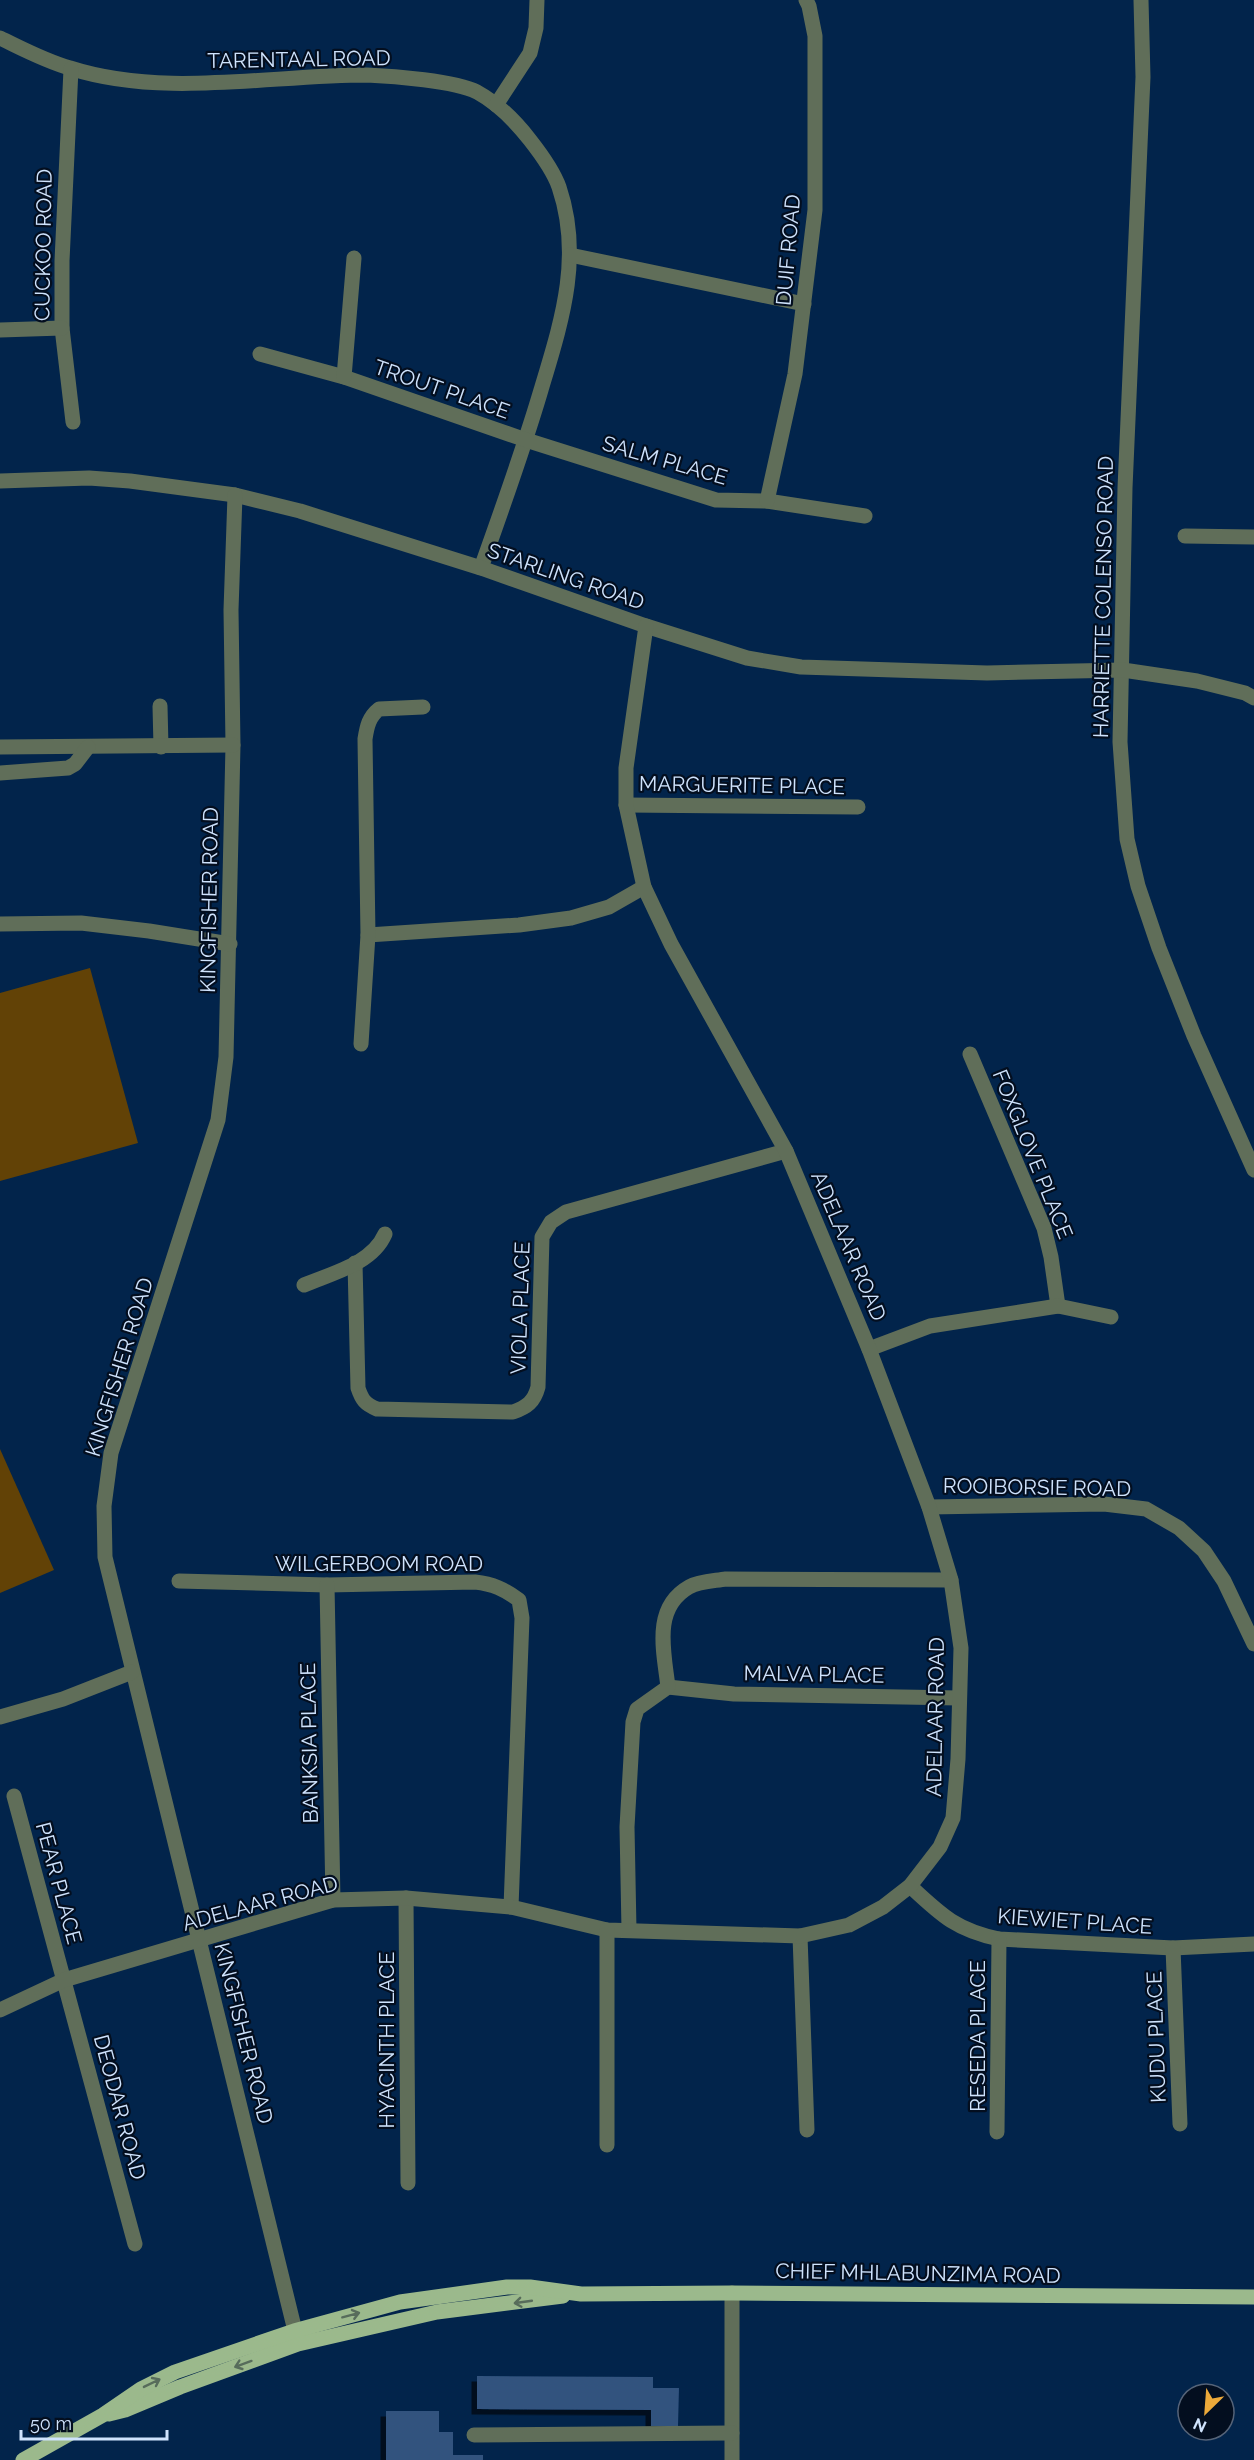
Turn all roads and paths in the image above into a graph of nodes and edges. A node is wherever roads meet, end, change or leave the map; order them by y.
1 (537, 0) edge
2 (806, 0) edge
3 (1141, 0) edge
4 (0, 38) edge
5 (71, 69) junction
6 (496, 105) junction
7 (570, 255) junction
8 (354, 258) dead end
9 (804, 304) junction
10 (62, 328) junction
11 (0, 330) edge
12 (260, 354) dead end
13 (344, 376) junction
14 (73, 422) dead end
15 (526, 440) junction
16 (0, 481) edge
17 (235, 495) junction
18 (767, 501) junction
19 (865, 516) dead end
20 (1185, 536) dead end
21 (1254, 537) edge
22 (481, 568) junction
23 (646, 626) junction
24 (1123, 670) junction
25 (1254, 698) edge
26 (160, 706) dead end
27 (423, 707) dead end
28 (233, 745) junction
29 (0, 747) edge
30 (88, 747) junction
31 (161, 747) junction
32 (0, 773) edge
33 (626, 805) junction
34 (858, 807) dead end
35 (644, 887) junction
36 (0, 924) edge
37 (368, 935) junction
38 (230, 944) junction
39 (361, 1044) dead end
40 (970, 1054) dead end
41 (786, 1150) junction
42 (1254, 1170) edge
43 (385, 1234) dead end
44 (355, 1263) junction
45 (304, 1285) dead end
46 (1058, 1306) junction
47 (1111, 1317) dead end
48 (869, 1349) junction
49 (929, 1507) junction
50 (951, 1580) junction
51 (179, 1581) dead end
52 (327, 1585) junction
53 (1254, 1644) edge
54 (132, 1672) junction
55 (668, 1687) junction
56 (959, 1698) junction
57 (0, 1717) edge
58 (14, 1796) dead end
59 (910, 1886) junction
60 (406, 1898) junction
61 (333, 1900) junction
62 (511, 1907) junction
63 (607, 1930) junction
64 (629, 1930) junction
65 (800, 1936) junction
66 (999, 1939) junction
67 (200, 1941) junction
68 (1254, 1944) edge
69 (1173, 1948) junction
70 (64, 1980) junction
71 (0, 2010) edge
72 (1180, 2124) dead end
73 (807, 2130) dead end
74 (997, 2132) dead end
75 (607, 2145) dead end
76 (408, 2183) dead end
77 (135, 2244) dead end
78 (732, 2293) junction
79 (1254, 2297) edge
80 (296, 2338) junction
81 (732, 2433) junction
82 (474, 2435) dead end
83 (23, 2460) edge
84 (732, 2460) edge

1 - 6 street
2 - 9 street, DUIF ROAD
3 - 24 street, HARRIETTE COLENSO ROAD
4 - 5 street, TARENTAAL ROAD
5 - 6 street, TARENTAAL ROAD
5 - 10 street, CUCKOO ROAD
6 - 7 street, TARENTAAL ROAD
7 - 9 street
7 - 15 street, TARENTAAL ROAD
8 - 13 street, TROUT PLACE
9 - 18 street, DUIF ROAD
10 - 11 street
10 - 14 street, CUCKOO ROAD
12 - 13 street, TROUT PLACE
13 - 15 street, TROUT PLACE
15 - 18 street, SALM PLACE
15 - 22 street, TARENTAAL ROAD
16 - 17 street, STARLING ROAD
17 - 22 street, STARLING ROAD
17 - 28 street, KINGFISHER ROAD
18 - 19 street, SALM PLACE
20 - 21 street
22 - 23 street, STARLING ROAD
23 - 24 street, STARLING ROAD
23 - 33 street, ADELAAR ROAD
24 - 25 street, STARLING ROAD
24 - 42 street, HARRIETTE COLENSO ROAD
26 - 31 street
27 - 37 street
28 - 31 street
28 - 38 street, KINGFISHER ROAD
29 - 30 street
30 - 31 street
30 - 32 street
33 - 34 street, MARGUERITE PLACE
33 - 35 street, ADELAAR ROAD
35 - 37 street
35 - 41 street, ADELAAR ROAD
36 - 38 street
37 - 39 street
38 - 54 street, KINGFISHER ROAD
40 - 46 street, FOXGLOVE PLACE
41 - 44 street, VIOLA PLACE
41 - 48 street, ADELAAR ROAD
43 - 44 street
44 - 45 street
46 - 47 street
46 - 48 street
48 - 49 street, ADELAAR ROAD
49 - 50 street, ADELAAR ROAD
49 - 53 street, ROOIBORSIE ROAD
50 - 55 street
50 - 56 street, ADELAAR ROAD
51 - 52 street, WILGERBOOM ROAD
52 - 61 street, BANKSIA PLACE
52 - 62 street, WILGERBOOM ROAD
54 - 57 street
54 - 67 street, KINGFISHER ROAD
55 - 56 street, MALVA PLACE
55 - 64 street
56 - 59 street, ADELAAR ROAD
58 - 70 street, PEAR PLACE
59 - 65 street, ADELAAR ROAD
59 - 66 street, KIEWIET PLACE
60 - 61 street, ADELAAR ROAD
60 - 62 street, ADELAAR ROAD
60 - 76 street, HYACINTH PLACE
61 - 67 street, ADELAAR ROAD
62 - 63 street, ADELAAR ROAD
63 - 64 street, ADELAAR ROAD
63 - 75 street
64 - 65 street, ADELAAR ROAD
65 - 73 street
66 - 69 street, KIEWIET PLACE
66 - 74 street, RESEDA PLACE
67 - 70 street, ADELAAR ROAD
67 - 80 street, KINGFISHER ROAD
68 - 69 street, KIEWIET PLACE
69 - 72 street, KUDU PLACE
70 - 71 street, ADELAAR ROAD
70 - 77 street, DEODAR ROAD
78 - 79 main road, CHIEF MHLABUNZIMA ROAD
78 - 80 main road, CHIEF MHLABUNZIMA ROAD
78 - 81 street
80 - 83 main road, CHIEF MHLABUNZIMA ROAD
81 - 82 street
81 - 84 street

